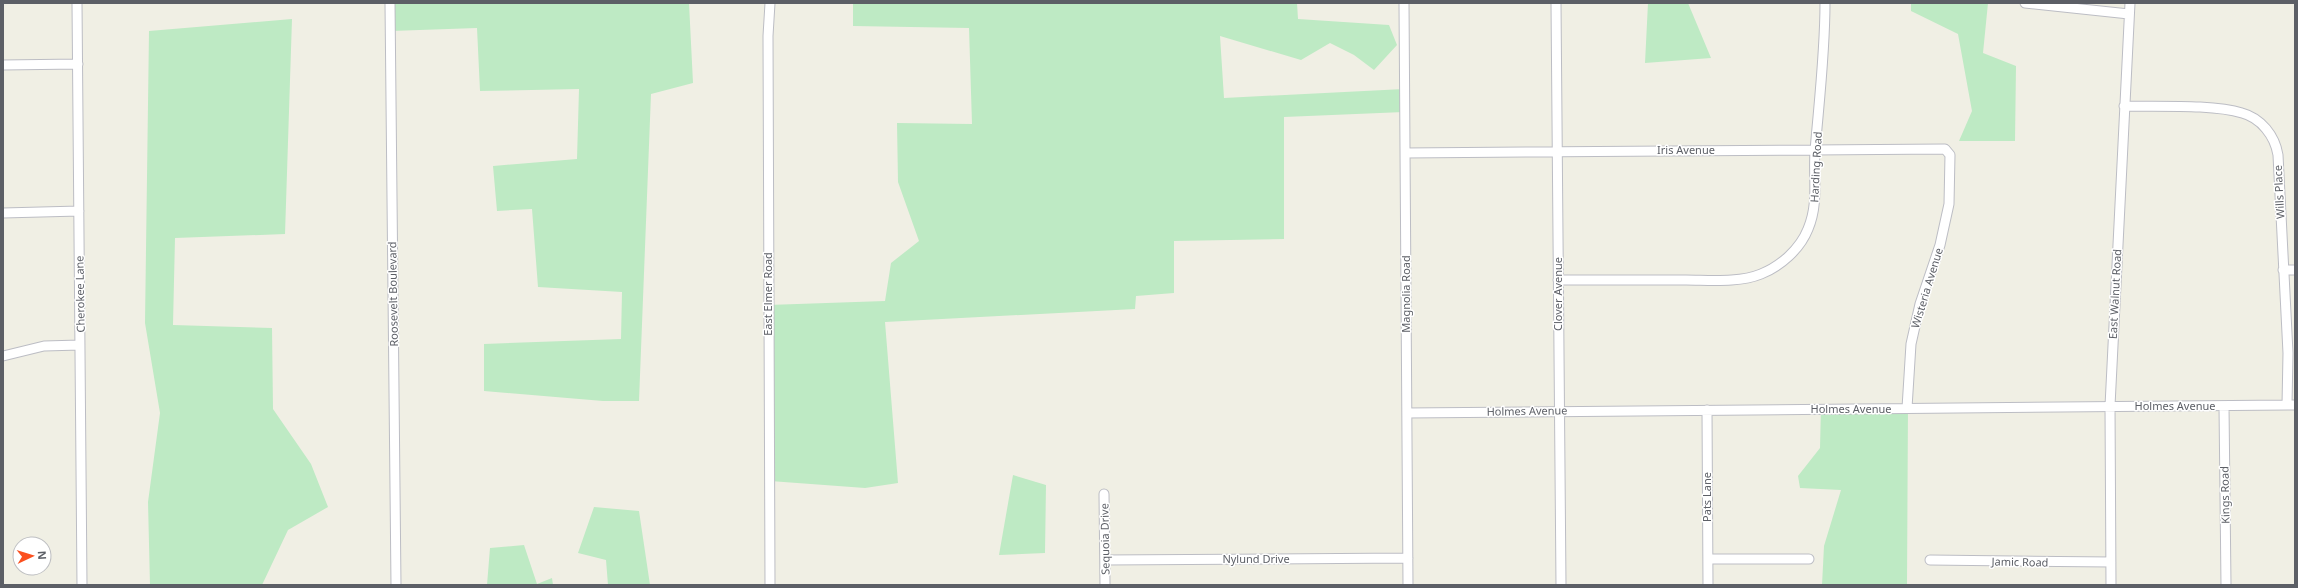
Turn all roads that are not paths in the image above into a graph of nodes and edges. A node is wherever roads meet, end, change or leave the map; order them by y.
1 (77, 3) edge
2 (390, 3) edge
3 (770, 3) edge
4 (1404, 3) edge
5 (1556, 3) edge
6 (1825, 3) edge
7 (2025, 3) edge
8 (2130, 3) edge
9 (2129, 14) junction
10 (78, 64) junction
11 (3, 65) edge
12 (2124, 106) junction
13 (1815, 149) junction
14 (1557, 151) junction
15 (1405, 153) junction
16 (1950, 169) joint
17 (79, 211) junction
18 (3, 213) edge
19 (2283, 270) junction
20 (2295, 270) edge
21 (1558, 280) junction
22 (80, 345) junction
23 (3, 356) edge
24 (2291, 405) edge
25 (2110, 406) junction
26 (2224, 406) junction
27 (1907, 408) junction
28 (1707, 410) junction
29 (1559, 411) junction
30 (1407, 413) junction
31 (1104, 494) dead end
32 (1408, 558) junction
33 (1708, 559) junction
34 (1809, 559) dead end
35 (1105, 560) junction
36 (1930, 560) dead end
37 (2111, 562) junction
38 (82, 585) edge
39 (396, 585) edge
40 (770, 585) edge
41 (1105, 585) edge
42 (1408, 585) edge
43 (1561, 585) edge
44 (1708, 585) edge
45 (2111, 585) edge
46 (2226, 585) edge

1 - 10 street, Cherokee Lane
2 - 39 street, Roosevelt Boulevard
3 - 40 street, East Elmer Road
4 - 15 street, Magnolia Road
5 - 14 street, Clover Avenue
6 - 13 street, Harding Road
7 - 9 street
8 - 9 street, East Walnut Road
9 - 12 street, East Walnut Road
10 - 11 street
10 - 17 street, Cherokee Lane
12 - 19 street, Wills Place
12 - 25 street, East Walnut Road
13 - 14 street, Iris Avenue
13 - 16 street, Iris Avenue
13 - 21 street, Harding Road
14 - 15 street, Iris Avenue
14 - 21 street, Clover Avenue
15 - 30 street, Magnolia Road
16 - 27 street, Wisteria Avenue
17 - 18 street
17 - 22 street, Cherokee Lane
19 - 20 street
19 - 24 street, Wills Place
21 - 29 street, Clover Avenue
22 - 23 street
22 - 38 street, Cherokee Lane
24 - 26 street, Holmes Avenue
25 - 26 street, Holmes Avenue
25 - 27 street, Holmes Avenue
25 - 37 street, East Walnut Road
26 - 46 street, Kings Road
27 - 28 street, Holmes Avenue
28 - 29 street, Holmes Avenue
28 - 33 street, Pats Lane
29 - 30 street, Holmes Avenue
29 - 43 street, Clover Avenue
30 - 32 street, Magnolia Road
31 - 35 street, Sequoia Drive
32 - 35 street, Nylund Drive
32 - 42 street, Magnolia Road
33 - 34 street
33 - 44 street, Pats Lane
35 - 41 street, Sequoia Drive
36 - 37 street, Jamic Road
37 - 45 street, East Walnut Road

